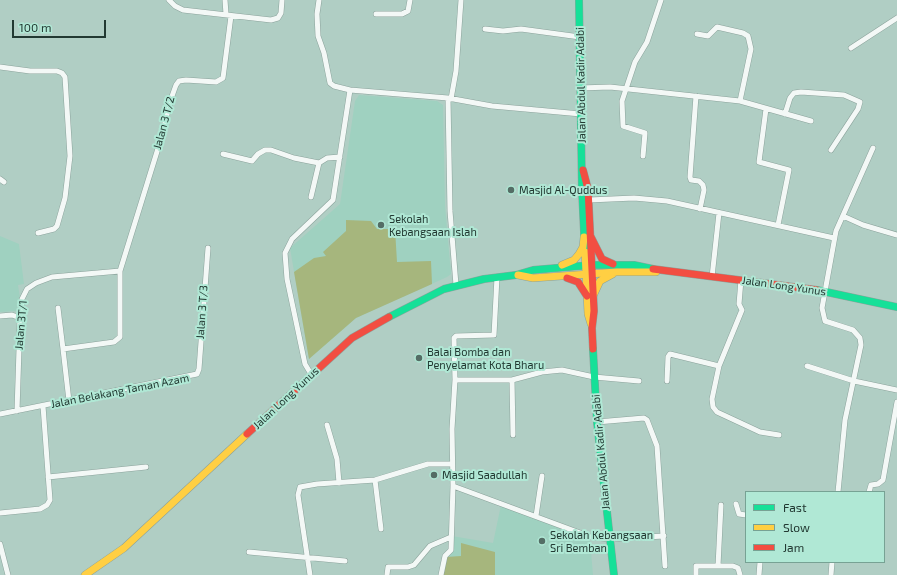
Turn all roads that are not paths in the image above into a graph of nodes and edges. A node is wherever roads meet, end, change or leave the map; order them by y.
1 (169, 0) edge
2 (225, 0) edge
3 (282, 0) edge
4 (319, 0) edge
5 (410, 0) edge
6 (461, 0) edge
7 (579, 0) edge
8 (661, 0) edge
9 (376, 14) dead end
10 (229, 15) junction
11 (897, 18) edge
12 (485, 29) dead end
13 (697, 34) dead end
14 (580, 37) junction
15 (851, 48) dead end
16 (0, 67) edge
17 (580, 88) junction
18 (350, 90) junction
19 (625, 90) junction
20 (696, 96) junction
21 (450, 99) junction
22 (740, 101) junction
23 (766, 108) junction
24 (581, 114) junction
25 (785, 114) junction
26 (811, 121) dead end
27 (874, 148) dead end
28 (831, 150) dead end
29 (223, 154) dead end
30 (643, 156) dead end
31 (340, 157) junction
32 (319, 163) junction
33 (583, 170) junction
34 (311, 197) dead end
35 (589, 200) junction
36 (700, 209) junction
37 (719, 214) junction
38 (843, 216) junction
39 (778, 225) junction
40 (38, 233) dead end
41 (897, 236) edge
42 (587, 237) junction
43 (834, 238) junction
44 (208, 248) dead end
45 (589, 266) junction
46 (552, 268) junction
47 (617, 268) junction
48 (120, 271) junction
49 (589, 274) junction
50 (516, 275) junction
51 (553, 276) junction
52 (497, 277) junction
53 (712, 277) junction
54 (741, 280) junction
55 (456, 285) junction
56 (824, 291) junction
57 (590, 296) junction
58 (897, 307) edge
59 (58, 308) dead end
60 (0, 316) edge
61 (20, 318) junction
62 (63, 349) junction
63 (719, 366) junction
64 (807, 366) dead end
65 (196, 374) joint
66 (311, 374) junction
67 (594, 377) junction
68 (455, 380) junction
69 (512, 380) junction
70 (639, 381) dead end
71 (667, 381) dead end
72 (854, 381) junction
73 (897, 390) edge
74 (69, 401) junction
75 (897, 402) edge
76 (43, 406) junction
77 (17, 411) junction
78 (0, 414) edge
79 (597, 422) junction
80 (327, 425) dead end
81 (513, 435) dead end
82 (779, 436) dead end
83 (452, 464) junction
84 (146, 467) dead end
85 (542, 476) dead end
86 (48, 477) junction
87 (376, 480) junction
88 (339, 483) junction
89 (453, 486) junction
90 (838, 491) edge
91 (869, 491) edge
92 (721, 504) dead end
93 (736, 504) dead end
94 (0, 513) edge
95 (745, 515) edge
96 (536, 516) junction
97 (381, 529) dead end
98 (664, 536) junction
99 (451, 537) junction
100 (610, 539) junction
101 (0, 544) edge
102 (249, 552) dead end
103 (307, 558) junction
104 (345, 561) dead end
105 (760, 563) edge
106 (832, 563) edge
107 (665, 566) dead end
108 (718, 566) junction
109 (8, 575) edge
110 (85, 575) edge
111 (310, 575) edge
112 (387, 575) edge
113 (442, 575) edge
114 (614, 575) edge
115 (696, 575) edge
116 (740, 575) edge
117 (759, 575) edge
118 (831, 575) edge

1 - 10 street
2 - 10 street
3 - 10 street
4 - 18 street
5 - 9 street
6 - 21 street
7 - 14 main road, Jalan Abdul Kadir Adabi
8 - 19 street
10 - 48 street, Jalan 3 T/2
11 - 15 street
12 - 14 street
13 - 22 street
14 - 17 main road, Jalan Abdul Kadir Adabi
16 - 40 street
17 - 19 street
17 - 24 main road, Jalan Abdul Kadir Adabi
18 - 21 street
18 - 31 street
19 - 20 street
19 - 30 street
20 - 22 street
20 - 36 street
21 - 24 street
21 - 55 street
22 - 23 street
23 - 25 street
23 - 39 street
24 - 33 main road, Jalan Abdul Kadir Adabi
25 - 26 street
25 - 28 street
27 - 38 street
29 - 32 street
31 - 32 street
31 - 66 street
32 - 34 street
33 - 35 main road, Jalan Abdul Kadir Adabi
33 - 42 main road, Jalan Abdul Kadir Adabi
35 - 36 street
35 - 42 main road, Jalan Abdul Kadir Adabi
36 - 37 street
37 - 39 street
37 - 53 street
38 - 41 street
38 - 43 street
39 - 43 street
42 - 45 main road, Jalan Abdul Kadir Adabi
42 - 46 main road
42 - 47 main road
43 - 56 street
44 - 65 street, Jalan 3 T/3
45 - 46 main road, Jalan Long Yunus
45 - 47 main road, Jalan Long Yunus
45 - 49 main road, Jalan Abdul Kadir Adabi
46 - 50 main road, Jalan Long Yunus
47 - 49 main road, Jalan Long Yunus
47 - 53 main road, Jalan Long Yunus
47 - 57 main road
48 - 61 street, Jalan 3T/1
48 - 62 street
49 - 51 main road, Jalan Long Yunus
49 - 57 main road, Jalan Abdul Kadir Adabi
50 - 51 main road, Jalan Long Yunus
50 - 52 main road, Jalan Long Yunus
51 - 57 main road
52 - 55 main road, Jalan Long Yunus
52 - 68 street
53 - 54 main road, Jalan Long Yunus
54 - 56 main road, Jalan Long Yunus
54 - 63 street
55 - 66 main road, Jalan Long Yunus
56 - 58 main road, Jalan Long Yunus
56 - 72 street
57 - 67 main road, Jalan Abdul Kadir Adabi
59 - 62 street
60 - 61 street
61 - 77 street, Jalan 3T/1
62 - 74 street
63 - 71 street
63 - 82 street
64 - 72 street
65 - 74 street, Jalan Belakang Taman Azam
66 - 110 main road, Jalan Long Yunus
67 - 69 street
67 - 70 street
67 - 79 main road, Jalan Abdul Kadir Adabi
68 - 69 street
68 - 83 street
69 - 81 street
72 - 73 street
72 - 90 street
74 - 76 street, Jalan Belakang Taman Azam
75 - 91 street
76 - 77 street, Jalan Belakang Taman Azam
76 - 86 street
77 - 78 street, Jalan Belakang Taman Azam
79 - 98 street
79 - 100 main road, Jalan Abdul Kadir Adabi
80 - 88 street
83 - 87 street
83 - 89 street
84 - 86 street
85 - 96 street
86 - 94 street
87 - 88 street
87 - 97 street
88 - 103 street
89 - 96 street
89 - 99 street
92 - 108 street
93 - 95 street
96 - 100 street
98 - 100 street
98 - 107 street
99 - 112 street
99 - 113 street
100 - 114 main road, Jalan Abdul Kadir Adabi
101 - 109 street
102 - 103 street
103 - 104 street
103 - 111 street
105 - 117 street
106 - 118 street
108 - 115 street
108 - 116 street

